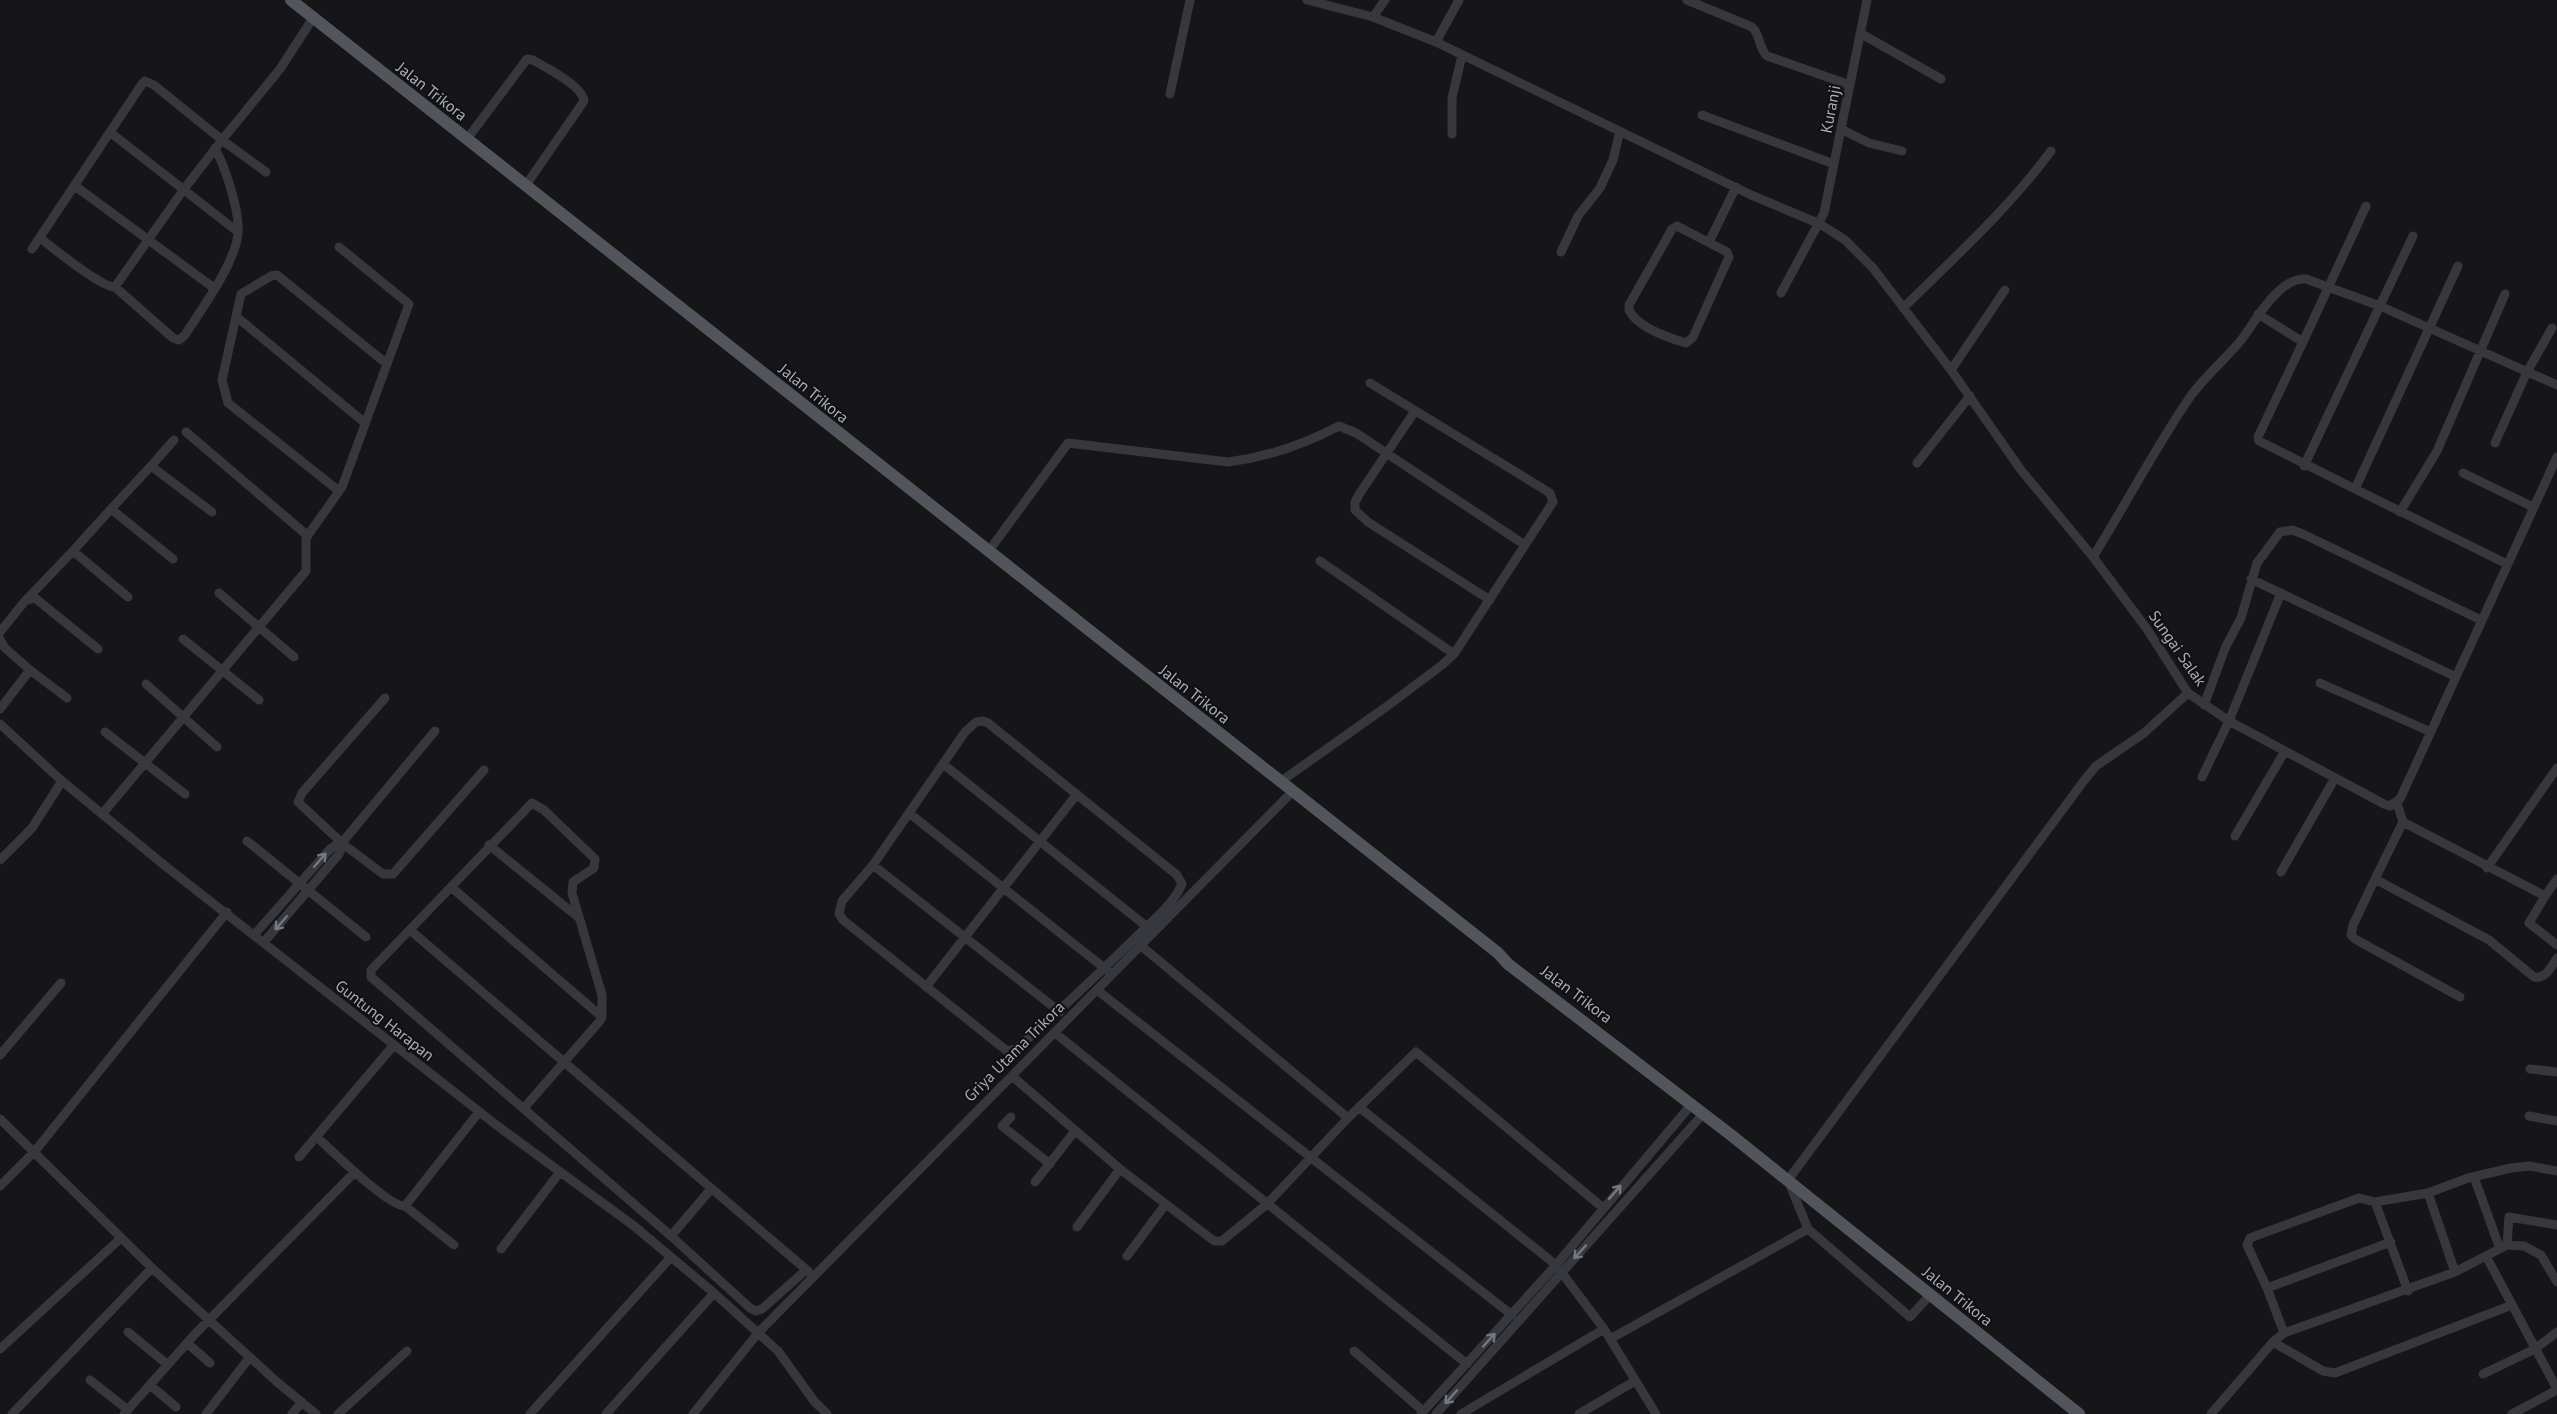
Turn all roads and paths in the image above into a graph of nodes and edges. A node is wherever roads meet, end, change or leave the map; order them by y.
1 (291, 0) edge
2 (1190, 0) edge
3 (1307, 0) edge
4 (1385, 0) edge
5 (1459, 0) edge
6 (1687, 0) edge
7 (1865, 0) edge
8 (1333, 2) edge
9 (1373, 17) junction
10 (313, 18) junction
11 (1860, 33) junction
12 (1436, 42) junction
13 (1462, 55) junction
14 (1941, 79) dead end
15 (1850, 85) junction
16 (1170, 94) dead end
17 (1702, 115) dead end
18 (1841, 129) junction
19 (1620, 131) junction
20 (111, 133) junction
21 (1452, 134) dead end
22 (467, 139) junction
23 (222, 140) junction
24 (215, 148) junction
25 (1902, 151) dead end
26 (2051, 151) dead end
27 (1834, 164) junction
28 (266, 172) dead end
29 (526, 185) junction
30 (75, 186) junction
31 (1736, 187) junction
32 (184, 189) junction
33 (2366, 206) dead end
34 (1820, 224) junction
35 (238, 232) junction
36 (2413, 236) dead end
37 (40, 238) junction
38 (150, 239) junction
39 (1709, 242) junction
40 (339, 247) dead end
41 (32, 249) dead end
42 (1561, 252) dead end
43 (2458, 266) dead end
44 (115, 287) junction
45 (214, 288) junction
46 (2329, 288) junction
47 (2005, 290) dead end
48 (1781, 293) dead end
49 (2505, 294) dead end
50 (2380, 306) junction
51 (1903, 308) junction
52 (2258, 314) junction
53 (238, 318) junction
54 (2552, 328) dead end
55 (2429, 330) junction
56 (2303, 342) junction
57 (2479, 351) junction
58 (387, 364) junction
59 (1951, 370) junction
60 (2527, 372) junction
61 (1370, 383) dead end
62 (2557, 386) edge
63 (1970, 396) junction
64 (1415, 411) junction
65 (365, 423) junction
66 (186, 432) dead end
67 (174, 440) dead end
68 (2495, 443) dead end
69 (1387, 455) junction
70 (2557, 457) edge
71 (1917, 463) dead end
72 (151, 466) junction
73 (2304, 466) junction
74 (2463, 473) dead end
75 (2355, 489) junction
76 (339, 491) junction
77 (2533, 507) junction
78 (111, 509) junction
79 (2400, 512) junction
80 (213, 513) dead end
81 (308, 536) junction
82 (1525, 545) junction
83 (73, 551) junction
84 (988, 552) junction
85 (2093, 557) junction
86 (173, 559) dead end
87 (1320, 561) dead end
88 (2507, 564) junction
89 (2251, 579) junction
90 (219, 593) dead end
91 (2281, 593) junction
92 (128, 597) dead end
93 (1490, 600) junction
94 (26, 601) junction
95 (2481, 620) junction
96 (258, 629) junction
97 (0, 632) edge
98 (0, 639) edge
99 (183, 639) dead end
100 (98, 649) dead end
101 (1454, 654) junction
102 (294, 657) dead end
103 (30, 670) junction
104 (223, 670) junction
105 (2456, 677) junction
106 (2320, 683) dead end
107 (146, 684) dead end
108 (2188, 693) junction
109 (67, 698) dead end
110 (385, 698) dead end
111 (259, 700) dead end
112 (2204, 705) junction
113 (0, 709) edge
114 (183, 716) junction
115 (2229, 721) junction
116 (0, 724) edge
117 (435, 731) dead end
118 (105, 732) dead end
119 (2431, 732) junction
120 (217, 747) dead end
121 (2285, 751) junction
122 (145, 761) junction
123 (943, 764) junction
124 (2557, 768) edge
125 (484, 770) dead end
126 (2202, 777) dead end
127 (2335, 778) junction
128 (62, 782) junction
129 (1280, 782) junction
130 (1293, 792) junction
131 (185, 794) dead end
132 (1077, 795) junction
133 (2397, 803) junction
134 (103, 813) junction
135 (909, 813) junction
136 (2403, 822) junction
137 (2235, 836) dead end
138 (247, 841) dead end
139 (343, 842) junction
140 (1041, 842) junction
141 (489, 845) junction
142 (0, 860) edge
143 (873, 865) junction
144 (2487, 868) junction
145 (2280, 872) dead end
146 (2375, 879) junction
147 (2557, 880) edge
148 (299, 884) junction
149 (451, 887) junction
150 (1004, 888) junction
151 (308, 891) junction
152 (2545, 897) junction
153 (226, 912) junction
154 (578, 917) junction
155 (1146, 926) junction
156 (410, 930) junction
157 (254, 935) junction
158 (366, 937) dead end
159 (966, 937) junction
160 (264, 942) junction
161 (1140, 945) junction
162 (2557, 945) edge
163 (2557, 958) edge
164 (1109, 971) junction
165 (61, 982) dead end
166 (927, 987) junction
167 (1097, 990) junction
168 (2460, 997) dead end
169 (1060, 1012) junction
170 (602, 1017) junction
171 (1055, 1033) junction
172 (393, 1046) junction
173 (0, 1055) edge
174 (564, 1063) junction
175 (2530, 1069) dead end
176 (2557, 1072) edge
177 (1012, 1076) junction
178 (1691, 1105) junction
179 (1359, 1107) junction
180 (524, 1108) junction
181 (479, 1112) junction
182 (1703, 1114) junction
183 (2529, 1116) dead end
184 (1011, 1117) dead end
185 (1348, 1118) junction
186 (0, 1119) edge
187 (2557, 1121) edge
188 (1075, 1131) junction
189 (317, 1137) junction
190 (35, 1151) junction
191 (299, 1157) dead end
192 (1311, 1159) junction
193 (1050, 1164) junction
194 (1120, 1168) junction
195 (355, 1172) junction
196 (560, 1172) junction
197 (2557, 1172) edge
198 (2474, 1177) junction
199 (1788, 1180) junction
200 (1035, 1182) dead end
201 (0, 1186) edge
202 (711, 1189) junction
203 (2428, 1192) junction
204 (2376, 1202) junction
205 (1166, 1204) junction
206 (1267, 1204) junction
207 (405, 1206) junction
208 (1602, 1207) junction
209 (2557, 1224) edge
210 (1077, 1227) dead end
211 (1808, 1229) junction
212 (671, 1236) junction
213 (121, 1238) junction
214 (2391, 1242) junction
215 (454, 1245) dead end
216 (2504, 1247) junction
217 (501, 1249) dead end
218 (1127, 1256) dead end
219 (2486, 1256) junction
220 (671, 1257) junction
221 (152, 1268) junction
222 (1559, 1269) junction
223 (2455, 1272) junction
224 (809, 1273) junction
225 (2557, 1282) edge
226 (2267, 1288) junction
227 (2408, 1290) junction
228 (714, 1293) junction
229 (1930, 1295) junction
230 (2512, 1305) junction
231 (1512, 1315) junction
232 (209, 1321) junction
233 (1604, 1329) junction
234 (128, 1332) dead end
235 (2557, 1332) edge
236 (758, 1333) junction
237 (2284, 1333) junction
238 (1610, 1339) junction
239 (2272, 1342) junction
240 (187, 1343) junction
241 (2535, 1348) junction
242 (0, 1349) edge
243 (407, 1351) dead end
244 (1354, 1351) dead end
245 (250, 1358) junction
246 (210, 1363) dead end
247 (1467, 1364) junction
248 (168, 1365) junction
249 (2482, 1374) dead end
250 (90, 1380) dead end
251 (1635, 1381) junction
252 (150, 1385) junction
253 (2557, 1389) edge
254 (302, 1402) junction
255 (176, 1407) dead end
256 (126, 1412) edge
257 (1422, 1413) edge
258 (12, 1414) edge
259 (206, 1414) edge
260 (292, 1414) edge
261 (316, 1414) edge
262 (338, 1414) edge
263 (530, 1414) edge
264 (606, 1414) edge
265 (693, 1414) edge
266 (827, 1414) edge
267 (1436, 1414) edge
268 (1461, 1414) edge
269 (1579, 1414) edge
270 (1656, 1414) edge
271 (2079, 1414) edge
272 (2211, 1414) edge
273 (2512, 1414) edge

1 - 10 main road, Jalan Trikora
2 - 16 street
3 - 8 street, Sungai Salak
4 - 9 street
5 - 12 street
6 - 15 street
7 - 11 street, Kuranji
8 - 9 street, Sungai Salak
9 - 12 street, Sungai Salak
10 - 22 main road, Jalan Trikora
10 - 23 street
11 - 14 street
11 - 15 street, Kuranji
12 - 13 street, Sungai Salak
13 - 19 street, Sungai Salak
13 - 21 street
15 - 18 street, Kuranji
17 - 27 street
18 - 25 street
18 - 27 street, Kuranji
19 - 31 street, Sungai Salak
19 - 42 street
20 - 23 street
20 - 30 street
20 - 32 street
22 - 29 main road, Jalan Trikora
22 - 29 street
23 - 24 street
23 - 28 street
24 - 32 street
24 - 35 street
26 - 51 street
27 - 34 street, Kuranji
29 - 84 main road, Jalan Trikora
30 - 37 street
30 - 38 street
31 - 34 street, Sungai Salak
31 - 39 street
32 - 35 street
32 - 38 street
33 - 46 street
34 - 48 street, Kuranji
34 - 51 street, Sungai Salak
35 - 45 street
36 - 50 street
37 - 41 street
37 - 44 street
38 - 44 street
38 - 45 street
39 - 39 street
40 - 58 street
43 - 55 street
44 - 45 street
46 - 50 street
46 - 52 street
46 - 56 street
47 - 59 street
49 - 57 street
50 - 55 street
50 - 73 street
51 - 59 street, Sungai Salak
52 - 56 street
52 - 85 street
53 - 58 street
53 - 65 street
53 - 76 street
54 - 60 street
55 - 57 street
55 - 75 street
56 - 73 street
57 - 60 street
57 - 79 street
58 - 65 street
59 - 63 street, Sungai Salak
60 - 62 street
60 - 68 street
61 - 64 street
63 - 71 street
63 - 85 street, Sungai Salak
64 - 69 street
64 - 82 street
65 - 76 street
66 - 81 street
67 - 72 street
69 - 82 street
69 - 84 street
69 - 93 street
70 - 77 street
72 - 78 street
72 - 80 street
73 - 75 street
74 - 77 street
75 - 79 street
76 - 81 street
77 - 88 street
78 - 83 street
78 - 86 street
79 - 88 street
81 - 96 street
82 - 93 street
83 - 92 street
83 - 94 street
84 - 129 main road, Jalan Trikora
85 - 108 street, Sungai Salak
87 - 101 street
88 - 95 street
89 - 91 street
89 - 95 street
89 - 112 street
90 - 96 street
91 - 105 street
91 - 115 street
93 - 101 street
94 - 97 street
94 - 100 street
95 - 105 street
96 - 102 street
96 - 104 street
98 - 103 street
99 - 104 street
101 - 129 street
103 - 109 street
103 - 113 street
104 - 111 street
104 - 114 street
105 - 119 street
106 - 119 street
107 - 114 street
108 - 112 street, Sungai Salak
108 - 199 street
110 - 139 street
112 - 115 street, Sungai Salak
114 - 120 street
114 - 122 street
115 - 121 street, Sungai Salak
115 - 126 street
116 - 128 street, Guntung Harapan
117 - 139 street
118 - 122 street
119 - 133 street
121 - 127 street, Sungai Salak
121 - 137 street
122 - 131 street
122 - 134 street
123 - 132 street
123 - 135 street
123 - 140 street
124 - 144 street
125 - 139 street
127 - 133 street, Sungai Salak
127 - 145 street
128 - 134 street, Guntung Harapan
128 - 142 street
129 - 130 main road, Jalan Trikora
130 - 161 street, Griya Utama Trikora
130 - 178 main road, Jalan Trikora
132 - 140 street
132 - 155 street
133 - 136 street
134 - 153 street, Guntung Harapan
135 - 143 street
135 - 150 street
136 - 144 street
136 - 146 street
138 - 148 street
148 -> 139 street
139 - 151 street
140 - 150 street
140 - 155 street
141 - 149 street
141 - 154 street
141 - 154 street
143 - 159 street
143 - 166 street
144 - 152 street
146 - 163 street
146 - 168 street
147 - 152 street
148 - 151 street
148 - 157 street
149 - 156 street
149 - 170 street
150 - 159 street
150 - 164 street
151 - 158 street
151 -> 160 street
152 - 162 street
153 - 157 street, Guntung Harapan
153 - 190 street
154 - 170 street
155 - 164 street
156 - 174 street
156 - 180 street
157 - 160 street, Guntung Harapan
159 - 166 street
159 - 169 street
160 - 172 street, Guntung Harapan
161 - 164 street, Griya Utama Trikora
161 - 185 street
164 - 167 street, Griya Utama Trikora
164 - 169 street
165 - 173 street
166 - 169 street
167 - 171 street, Griya Utama Trikora
167 - 192 street
170 - 174 street
171 - 177 street, Griya Utama Trikora
171 - 206 street
172 - 181 street, Guntung Harapan
172 - 189 street
174 - 180 street
174 - 202 street
175 - 176 street
177 - 188 street
177 - 224 street, Griya Utama Trikora
178 - 182 main road, Jalan Trikora
208 -> 178 street
179 - 185 street
179 - 208 street
179 - 222 street
180 - 212 street
181 - 196 street, Guntung Harapan
181 - 207 street
182 - 199 main road, Jalan Trikora
182 -> 222 street
183 - 187 street
184 - 193 street
185 - 192 street
186 - 190 street
188 - 193 street
188 - 194 street
189 - 191 street
189 - 195 street
190 - 201 street
190 - 213 street
192 - 206 street
192 - 231 street
193 - 200 street
194 - 205 street
194 - 210 street
195 - 207 street
195 - 232 street
196 - 217 street
196 - 220 street, Guntung Harapan
197 - 198 street
198 - 203 street
198 - 216 street
199 - 211 street
199 - 229 main road, Jalan Trikora
202 - 212 street
202 - 224 street
203 - 204 street
203 - 223 street
204 - 214 street
204 - 226 street
205 - 206 street
205 - 218 street
206 - 247 street
207 - 215 street
208 - 222 street
209 - 216 street
211 - 229 street
211 - 238 street
212 - 224 street
213 - 221 street
213 - 242 street
214 - 226 street
214 - 227 street
216 - 219 street
216 - 225 street
219 - 223 street
219 - 230 street
220 - 228 street, Guntung Harapan
220 - 263 street
221 - 232 street
221 - 258 street
222 - 231 street
222 - 233 street
222 -> 267 street
223 - 227 street
224 - 236 street, Griya Utama Trikora
226 - 237 street
227 - 237 street
228 - 236 street, Guntung Harapan
228 - 264 street
229 - 271 main road, Jalan Trikora
230 - 239 street
230 - 241 street
247 -> 231 street
232 - 240 street
232 - 245 street
233 - 238 street
233 - 268 street
234 - 248 street
235 - 241 street
236 - 265 street, Griya Utama Trikora
236 - 266 street, Guntung Harapan
237 - 239 street
238 - 251 street
239 - 272 street
240 - 246 street
240 - 248 street
241 - 249 street
241 - 253 street
243 - 262 street
244 - 257 street
245 - 254 street
245 - 259 street
247 - 257 street
248 - 252 street
250 - 256 street
251 - 269 street
251 - 270 street
252 - 255 street
252 - 256 street
253 - 273 street
254 - 260 street
254 - 261 street

